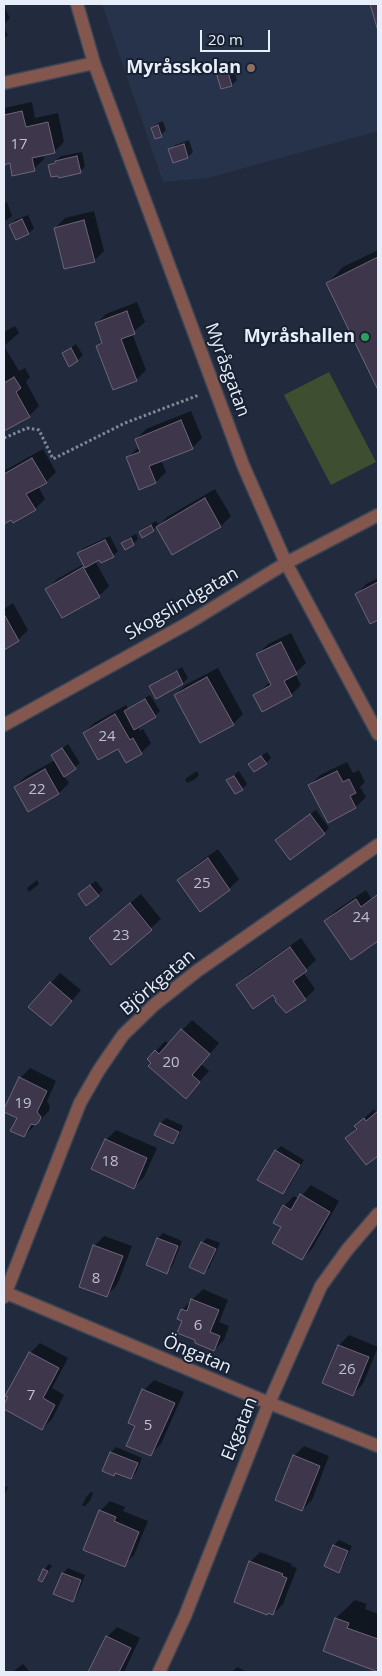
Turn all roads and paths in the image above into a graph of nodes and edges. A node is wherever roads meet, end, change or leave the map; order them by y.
1 (77, 4) edge
2 (94, 63) junction
3 (4, 83) edge
4 (216, 389) junction
5 (4, 438) edge
6 (378, 515) edge
7 (286, 563) junction
8 (4, 725) edge
9 (378, 734) edge
10 (378, 845) edge
11 (378, 1214) edge
12 (4, 1294) edge
13 (268, 1403) junction
14 (378, 1446) edge
15 (159, 1672) edge

1 - 2 street, Myråsgatan
2 - 3 street
2 - 4 street, Myråsgatan
4 - 5 path
4 - 7 street, Myråsgatan
6 - 7 street, Skogslindgatan
7 - 8 street, Skogslindgatan
7 - 9 street, Myråsgatan
10 - 12 street, Björkgatan
11 - 13 street, Ekgatan
12 - 13 street, Öngatan
13 - 14 street, Öngatan
13 - 15 street, Ekgatan

